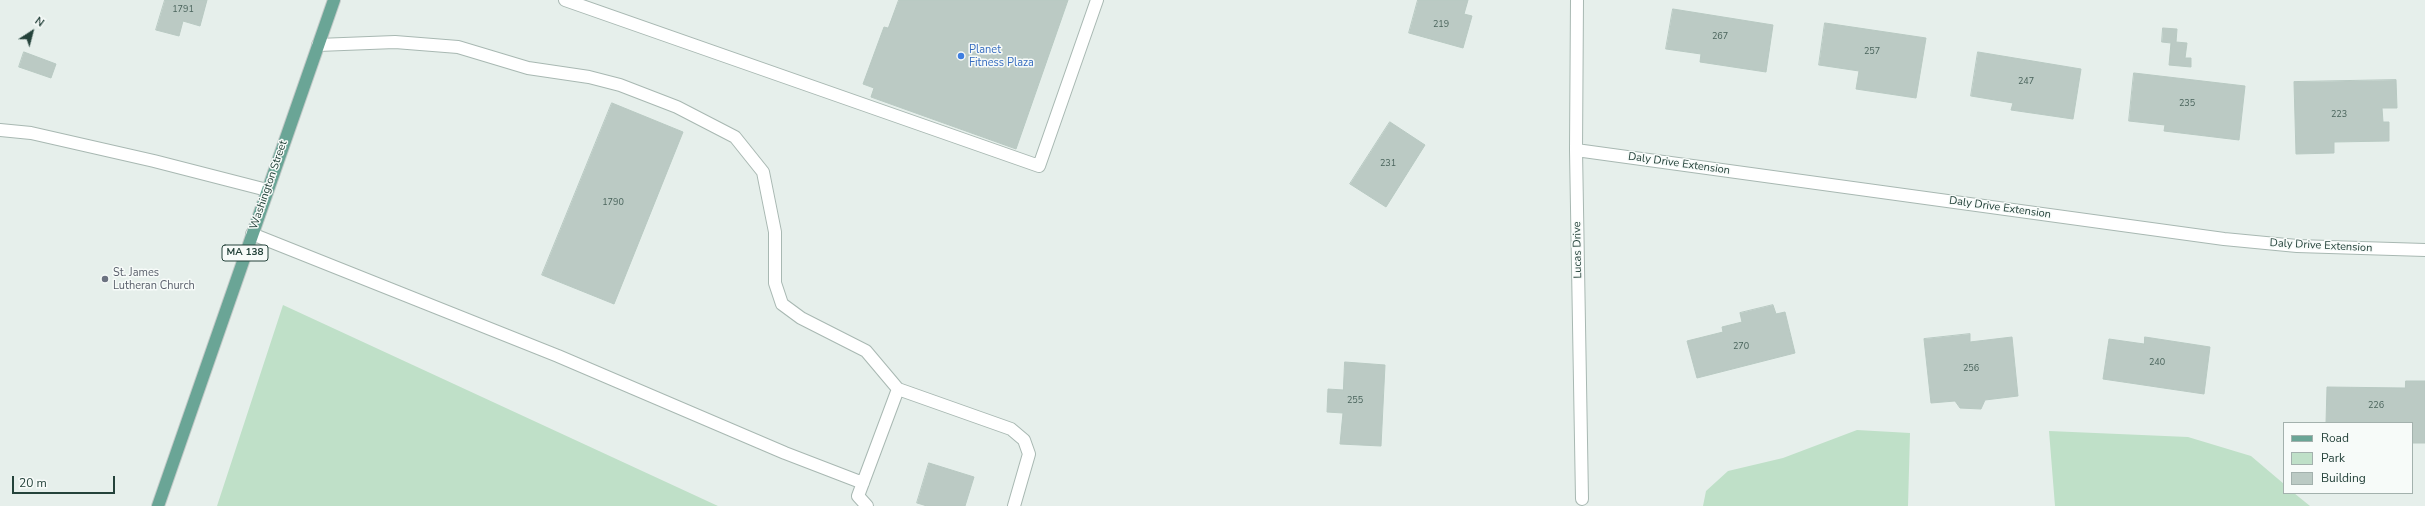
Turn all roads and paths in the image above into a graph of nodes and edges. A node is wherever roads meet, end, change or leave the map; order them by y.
1 (334, 0) edge
2 (565, 0) edge
3 (1097, 0) edge
4 (1577, 0) edge
5 (318, 45) junction
6 (0, 130) edge
7 (1576, 150) junction
8 (267, 190) junction
9 (252, 234) junction
10 (2425, 250) edge
11 (898, 389) junction
12 (863, 483) junction
13 (1582, 499) dead end
14 (158, 506) edge
15 (867, 506) edge
16 (1014, 506) edge

1 - 5 main road, Washington Street / MA 138
2 - 3 street
4 - 7 street, Lucas Drive
5 - 8 main road, Washington Street / MA 138
5 - 11 street
6 - 8 street
7 - 10 street, Daly Drive Extension
7 - 13 street, Lucas Drive
8 - 9 main road, Washington Street / MA 138
9 - 12 street
9 - 14 main road, Washington Street / MA 138
11 - 12 street
11 - 16 street
12 - 15 street

